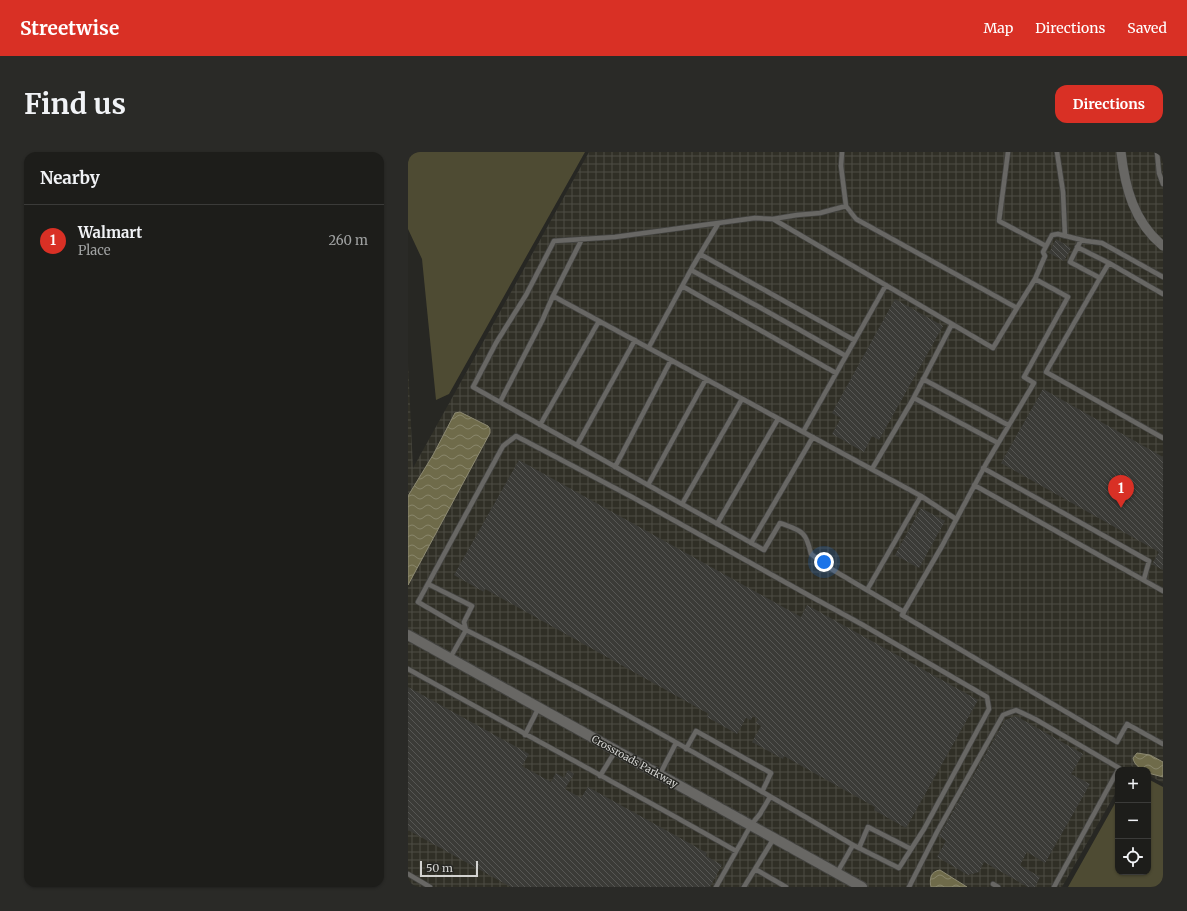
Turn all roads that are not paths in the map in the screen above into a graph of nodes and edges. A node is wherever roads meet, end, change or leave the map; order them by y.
1 (842, 152) edge
2 (1008, 152) edge
3 (1058, 152) edge
4 (1121, 152) edge
5 (1156, 152) edge
6 (1163, 184) edge
7 (846, 206) junction
8 (773, 219) junction
9 (718, 224) junction
10 (1065, 236) junction
11 (582, 239) junction
12 (1081, 240) junction
13 (1046, 246) junction
14 (1163, 246) edge
15 (1077, 247) junction
16 (700, 254) junction
17 (1109, 263) junction
18 (690, 270) junction
19 (1163, 277) edge
20 (1100, 278) junction
21 (1035, 279) junction
22 (886, 285) junction
23 (682, 286) junction
24 (1163, 294) edge
25 (553, 296) junction
26 (1017, 308) junction
27 (599, 321) junction
28 (952, 324) junction
29 (635, 340) junction
30 (854, 340) junction
31 (649, 347) junction
32 (846, 356) junction
33 (671, 360) junction
34 (836, 373) junction
35 (706, 379) junction
36 (923, 379) junction
37 (914, 398) junction
38 (742, 399) junction
39 (500, 402) junction
40 (778, 419) junction
41 (540, 425) junction
42 (1008, 425) junction
43 (803, 432) junction
44 (813, 437) junction
45 (1163, 438) edge
46 (998, 444) junction
47 (577, 445) junction
48 (615, 467) junction
49 (984, 468) junction
50 (872, 469) junction
51 (648, 485) junction
52 (974, 485) junction
53 (921, 496) junction
54 (682, 504) junction
55 (956, 519) junction
56 (717, 524) junction
57 (751, 543) junction
58 (1144, 579) junction
59 (428, 584) junction
60 (867, 590) junction
61 (1163, 590) edge
62 (904, 612) junction
63 (466, 630) junction
64 (408, 635) edge
65 (450, 658) junction
66 (408, 669) edge
67 (539, 707) junction
68 (525, 735) junction
69 (676, 743) junction
70 (1163, 744) edge
71 (686, 749) junction
72 (616, 750) junction
73 (1117, 767) edge
74 (660, 774) junction
75 (1115, 775) edge
76 (600, 776) junction
77 (762, 792) junction
78 (770, 797) junction
79 (751, 825) junction
80 (774, 838) junction
81 (853, 845) junction
82 (859, 848) junction
83 (911, 849) junction
84 (736, 851) junction
85 (755, 870) junction
86 (838, 873) junction
87 (408, 874) edge
88 (993, 884) dead end
89 (430, 887) edge
90 (716, 887) edge
91 (744, 887) edge
92 (786, 887) edge
93 (862, 887) edge
94 (909, 887) edge
95 (998, 887) edge
96 (1054, 887) edge

1 - 7 lane
2 - 13 lane
3 - 10 lane
4 - 14 street
5 - 6 lane
7 - 8 lane
7 - 26 lane
8 - 9 lane
8 - 22 lane
9 - 11 lane
9 - 16 lane
10 - 12 lane
10 - 13 lane
11 - 25 lane
11 - 39 lane
12 - 15 lane
12 - 19 lane
13 - 21 lane
15 - 17 lane
15 - 20 lane
16 - 18 lane
16 - 30 lane
17 - 20 lane
17 - 24 lane
18 - 23 lane
18 - 32 lane
20 - 45 lane
21 - 26 lane
21 - 42 lane
22 - 28 lane
22 - 30 lane
23 - 31 lane
23 - 34 lane
25 - 27 lane
25 - 39 lane
26 - 28 lane
27 - 29 lane
27 - 41 lane
28 - 36 lane
29 - 31 lane
29 - 47 lane
30 - 32 lane
31 - 33 lane
32 - 34 lane
33 - 35 lane
33 - 48 lane
34 - 43 lane
35 - 38 lane
35 - 51 lane
36 - 37 lane
36 - 42 lane
37 - 46 lane
37 - 50 lane
38 - 40 lane
38 - 54 lane
39 - 41 lane
40 - 43 lane
40 - 56 lane
41 - 47 lane
42 - 46 lane
43 - 44 lane
44 - 50 lane
44 - 57 lane
46 - 49 lane
47 - 48 lane
48 - 51 lane
49 - 52 lane
49 - 58 lane
50 - 53 lane
51 - 54 lane
52 - 55 lane
52 - 58 lane
53 - 55 lane
53 - 60 lane
54 - 56 lane
55 - 62 lane
56 - 57 lane
57 - 60 lane
58 - 61 lane
59 - 63 lane
59 - 63 lane
59 - 83 lane
60 - 62 lane
62 - 70 lane
63 - 65 lane
63 - 69 lane
64 - 65 street, Crossroads Parkway
65 - 67 street, Crossroads Parkway
66 - 68 lane
67 - 68 lane
67 - 72 street, Crossroads Parkway
68 - 76 lane
69 - 71 lane
69 - 74 lane
71 - 77 lane
71 - 77 lane
72 - 74 street, Crossroads Parkway
72 - 76 lane
73 - 94 lane
74 - 79 street, Crossroads Parkway
75 - 96 lane
76 - 84 lane
77 - 78 lane
78 - 79 lane
78 - 81 lane
79 - 80 street, Crossroads Parkway
79 - 84 lane
80 - 85 lane
80 - 86 street, Crossroads Parkway
81 - 82 lane
81 - 86 lane
82 - 83 lane
82 - 83 lane
84 - 90 lane
85 - 91 lane
85 - 92 lane
86 - 93 street, Crossroads Parkway
87 - 89 lane
88 - 95 lane

